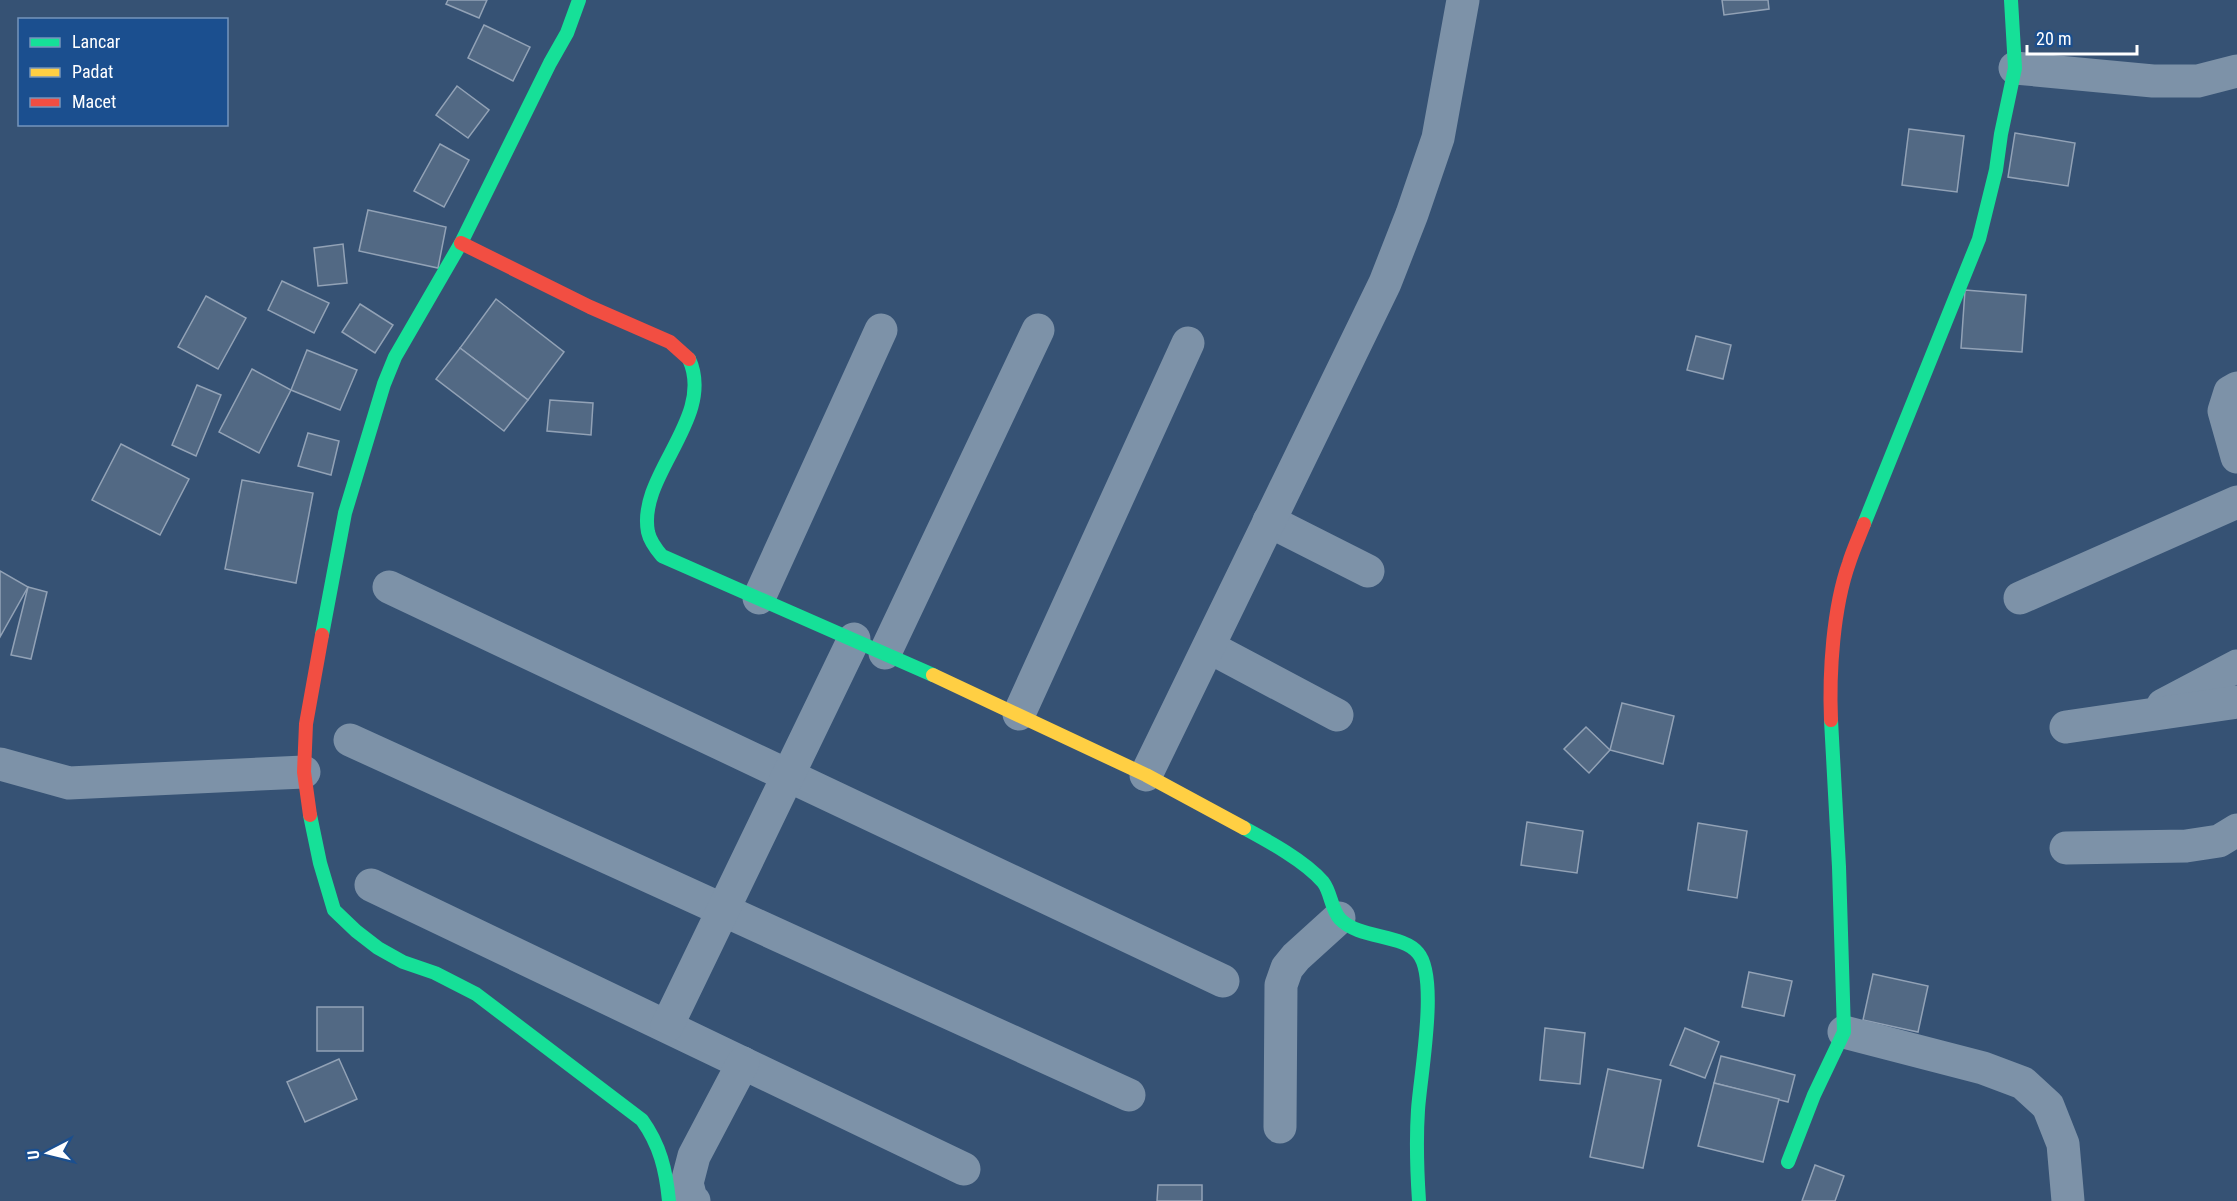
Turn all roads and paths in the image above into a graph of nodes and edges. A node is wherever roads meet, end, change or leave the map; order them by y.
1 (579, 0) edge
2 (1463, 0) edge
3 (2011, 0) edge
4 (2015, 68) junction
5 (2237, 71) edge
6 (461, 243) junction
7 (881, 330) dead end
8 (1038, 330) dead end
9 (1188, 343) dead end
10 (2237, 388) edge
11 (2237, 457) edge
12 (2237, 502) edge
13 (1269, 521) junction
14 (1368, 572) dead end
15 (389, 587) dead end
16 (759, 598) junction
17 (2020, 598) dead end
18 (854, 639) junction
19 (1209, 647) junction
20 (885, 653) junction
21 (2237, 666) edge
22 (2237, 702) edge
23 (1019, 714) junction
24 (1337, 715) dead end
25 (2140, 717) junction
26 (2066, 727) dead end
27 (350, 740) dead end
28 (0, 764) edge
29 (304, 772) junction
30 (787, 775) junction
31 (1146, 775) junction
32 (2237, 830) edge
33 (2066, 849) dead end
34 (371, 885) dead end
35 (723, 910) junction
36 (1339, 918) junction
37 (1223, 981) dead end
38 (667, 1026) junction
39 (1844, 1032) junction
40 (743, 1063) junction
41 (1129, 1095) dead end
42 (1280, 1127) dead end
43 (1788, 1162) dead end
44 (964, 1169) dead end
45 (669, 1201) edge
46 (694, 1201) edge
47 (1419, 1201) edge
48 (2068, 1201) edge

1 - 6 street
2 - 13 street
3 - 4 street
4 - 5 street
4 - 39 street
6 - 16 street
6 - 29 street
7 - 16 street
8 - 20 street
9 - 23 street
10 - 11 street
12 - 17 street
13 - 14 street
13 - 19 street
15 - 30 street
16 - 18 street
18 - 20 street
18 - 30 street
19 - 24 street
19 - 31 street
20 - 23 street
21 - 25 street
22 - 25 street
23 - 31 street
25 - 26 street
27 - 35 street
28 - 29 street
29 - 45 street
30 - 35 street
30 - 37 street
31 - 36 street
32 - 33 street
34 - 38 street
35 - 38 street
35 - 41 street
36 - 42 street
36 - 47 street
38 - 40 street
39 - 43 street
39 - 48 street
40 - 44 street
40 - 46 street

